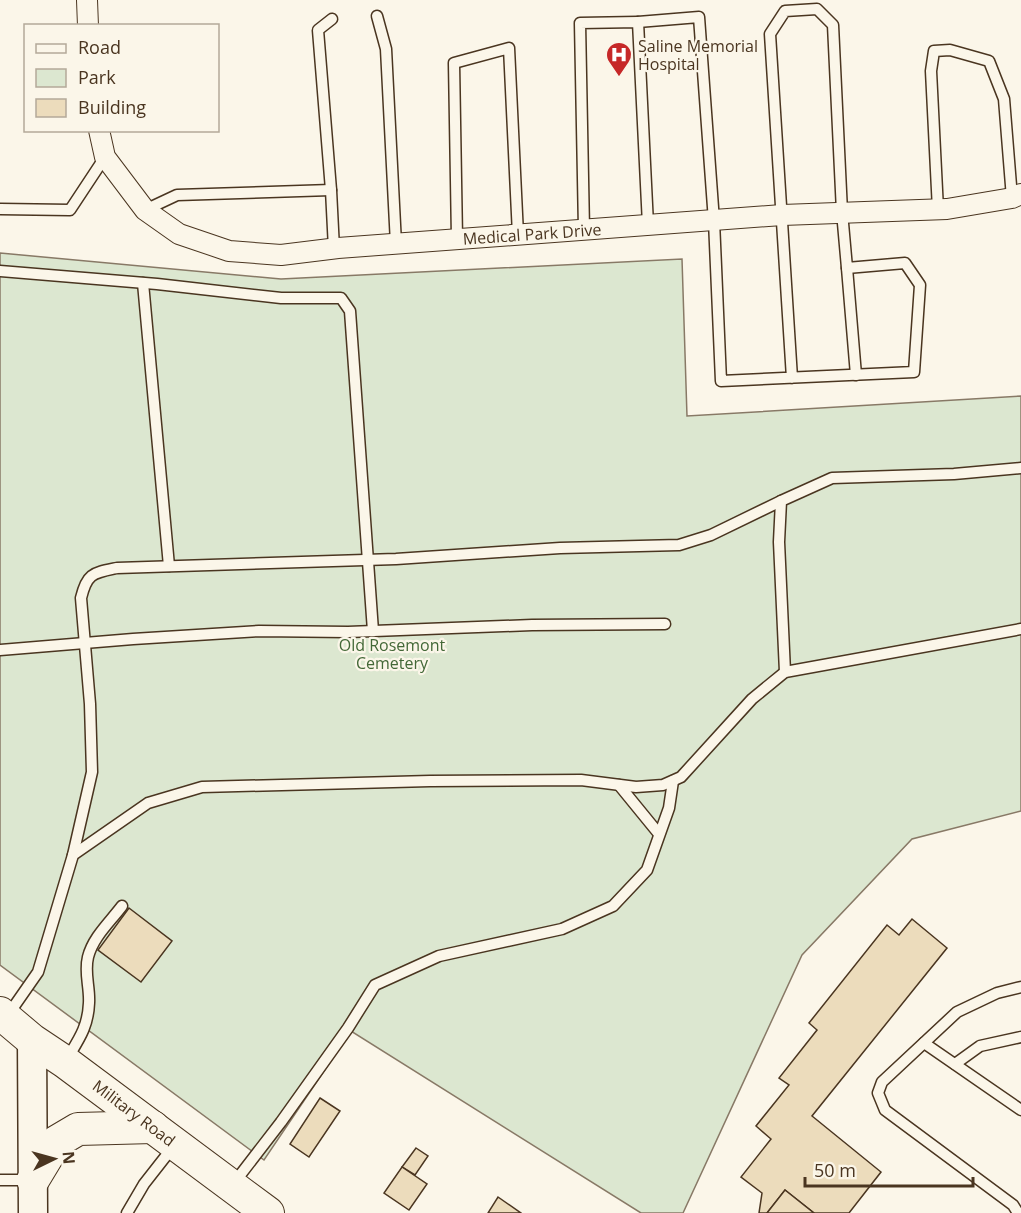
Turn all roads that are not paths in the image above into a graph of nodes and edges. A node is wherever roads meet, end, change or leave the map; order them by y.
1 (87, 0) edge
2 (377, 16) dead end
3 (332, 20) dead end
4 (638, 22) junction
5 (88, 24) edge
6 (99, 132) edge
7 (105, 157) junction
8 (331, 190) junction
9 (1016, 196) edge
10 (0, 209) edge
11 (145, 210) junction
12 (938, 210) junction
13 (842, 212) junction
14 (782, 215) junction
15 (714, 220) junction
16 (648, 225) junction
17 (584, 230) junction
18 (518, 235) junction
19 (457, 239) junction
20 (396, 244) junction
21 (334, 249) junction
22 (847, 268) junction
23 (0, 271) edge
24 (143, 283) junction
25 (855, 375) junction
26 (792, 378) junction
27 (1021, 468) edge
28 (781, 501) junction
29 (368, 560) junction
30 (169, 566) junction
31 (665, 624) dead end
32 (1021, 629) edge
33 (373, 631) junction
34 (85, 643) junction
35 (0, 650) edge
36 (786, 672) junction
37 (673, 781) junction
38 (620, 785) junction
39 (659, 834) junction
40 (73, 855) junction
41 (122, 906) dead end
42 (1021, 987) edge
43 (3, 1016) edge
44 (1021, 1037) edge
45 (32, 1040) junction
46 (924, 1042) junction
47 (65, 1062) junction
48 (955, 1064) junction
49 (1021, 1110) edge
50 (164, 1136) junction
51 (0, 1180) edge
52 (33, 1180) junction
53 (232, 1186) junction
54 (33, 1213) edge
55 (127, 1213) edge
56 (268, 1213) edge
57 (1018, 1213) edge

1 - 5 street
2 - 20 lane
3 - 8 lane
4 - 15 lane
4 - 16 lane
4 - 17 lane
6 - 7 street, Medical Park Drive
7 - 10 lane
7 - 11 street, Medical Park Drive
8 - 11 lane
8 - 21 lane
9 - 12 street, Medical Park Drive
9 - 12 lane
11 - 21 street, Medical Park Drive
12 - 13 street, Medical Park Drive
13 - 14 street, Medical Park Drive
13 - 14 lane
13 - 22 lane
14 - 15 street, Medical Park Drive
14 - 26 lane
15 - 16 street, Medical Park Drive
15 - 26 lane
16 - 17 street, Medical Park Drive
17 - 18 street, Medical Park Drive
18 - 19 street, Medical Park Drive
18 - 19 lane
19 - 20 street, Medical Park Drive
20 - 21 street, Medical Park Drive
22 - 25 lane
22 - 25 lane
23 - 24 lane
24 - 29 lane
24 - 30 lane
25 - 26 lane
27 - 28 lane
28 - 29 lane
28 - 36 lane
29 - 30 lane
29 - 33 lane
30 - 34 lane
31 - 33 lane
32 - 36 lane
33 - 34 lane
34 - 35 lane
34 - 40 lane
36 - 37 lane
37 - 38 lane
37 - 39 lane
38 - 39 lane
38 - 40 lane
39 - 53 lane
40 - 43 lane
41 - 47 lane
42 - 46 lane
43 - 45 main road, Military Road
44 - 48 lane
45 - 47 main road, Military Road
45 - 52 main road
46 - 48 lane
46 - 57 lane
47 - 50 main road, Military Road
48 - 49 lane
50 - 52 main road
50 - 53 main road, Military Road
50 - 55 lane
51 - 52 lane
52 - 54 main road
53 - 56 main road, Military Road

